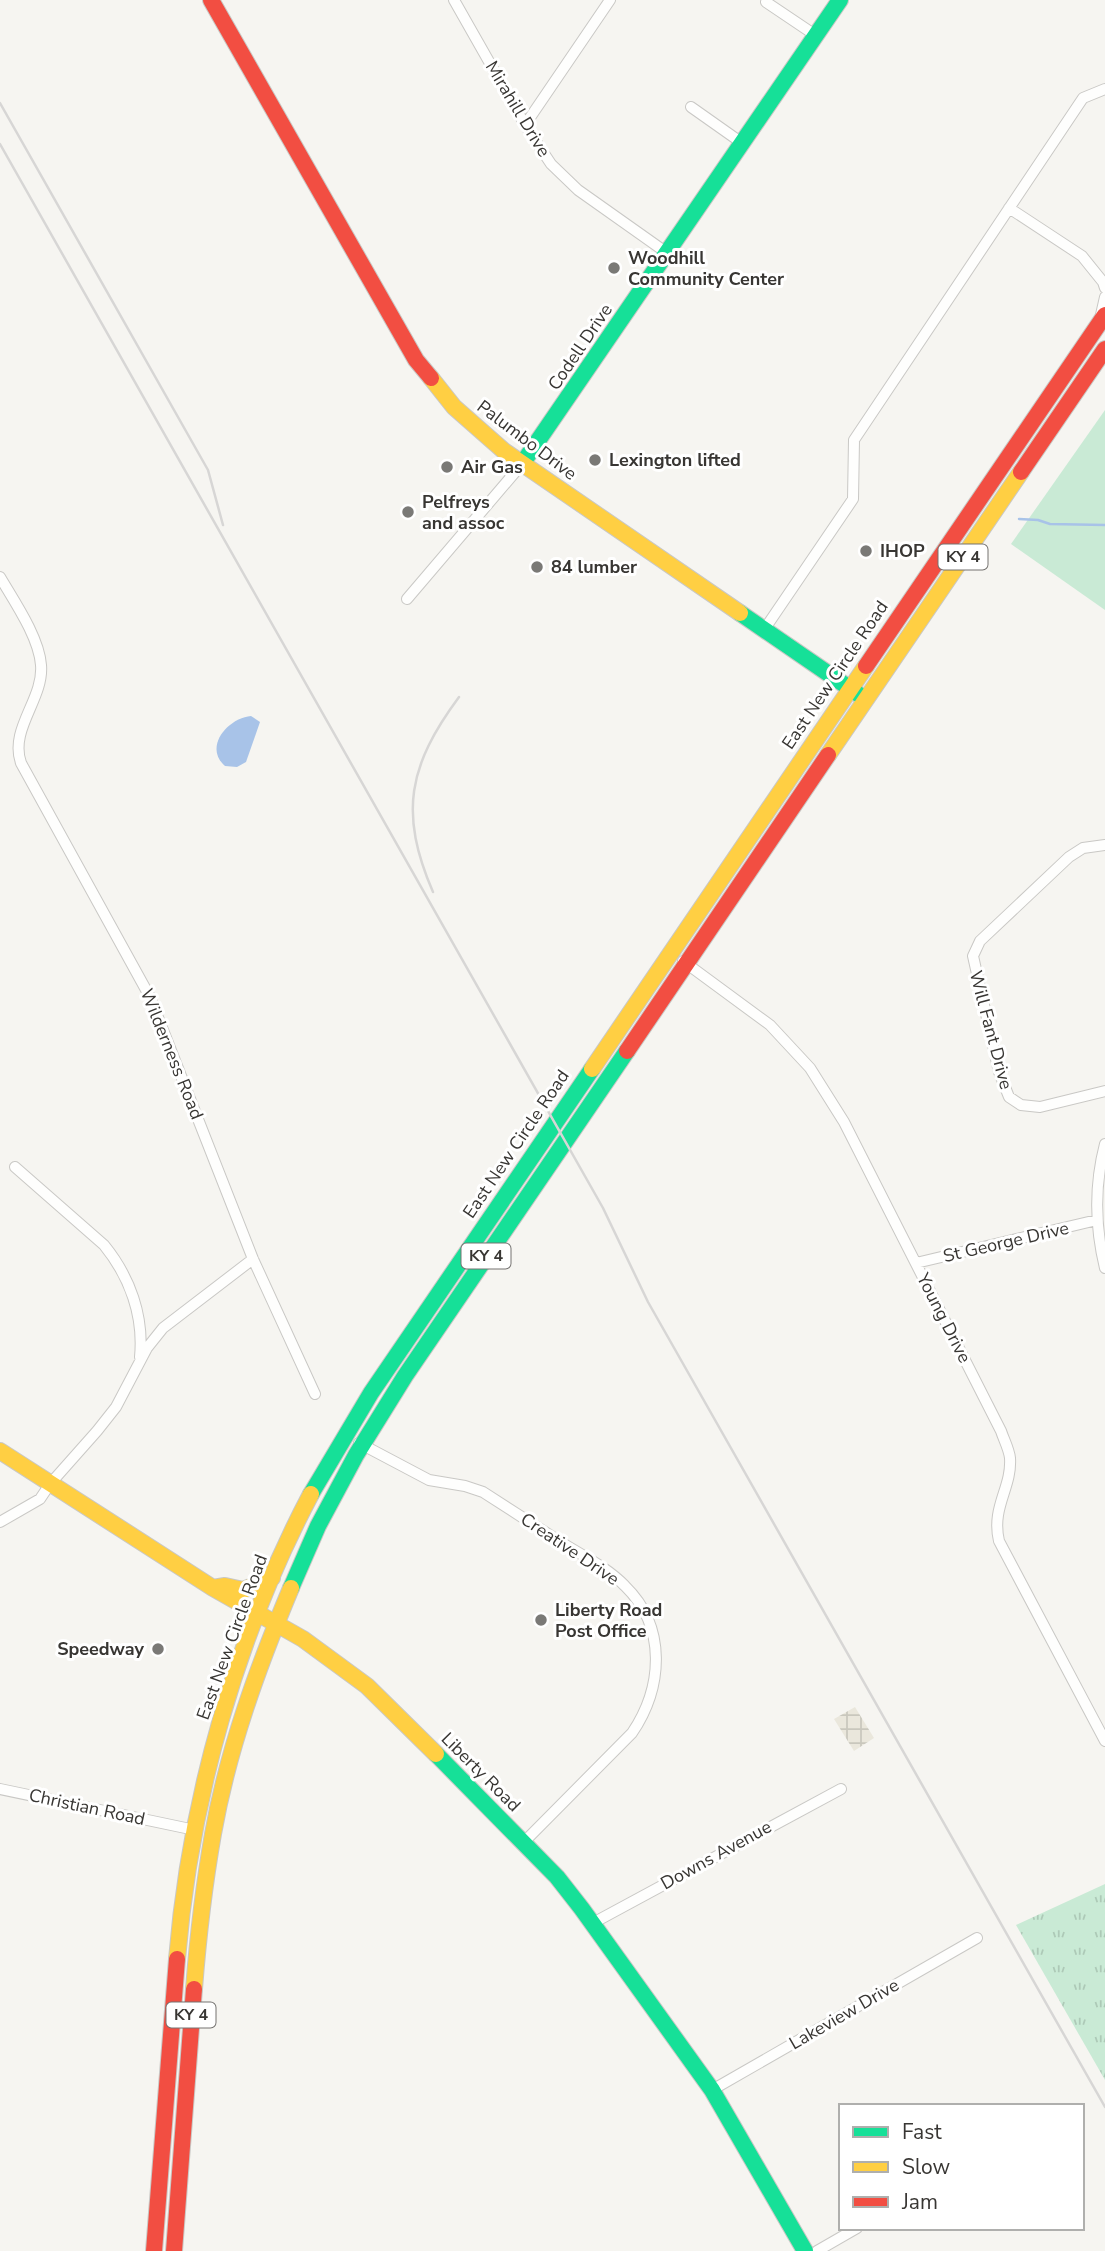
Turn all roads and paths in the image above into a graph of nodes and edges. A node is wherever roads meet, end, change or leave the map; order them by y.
1 (211, 0) edge
2 (454, 0) edge
3 (610, 0) edge
4 (840, 0) edge
5 (765, 2) edge
6 (815, 35) junction
7 (1105, 89) edge
8 (691, 107) dead end
9 (525, 125) junction
10 (742, 143) junction
11 (1009, 208) junction
12 (667, 253) junction
13 (1092, 268) junction
14 (1105, 272) edge
15 (1105, 288) edge
16 (1105, 297) edge
17 (1102, 319) edge
18 (1105, 349) edge
19 (522, 464) junction
20 (0, 577) edge
21 (407, 599) dead end
22 (764, 630) junction
23 (850, 688) junction
24 (866, 699) junction
25 (1105, 845) edge
26 (670, 952) junction
27 (686, 962) junction
28 (1105, 1091) edge
29 (1105, 1144) edge
30 (15, 1167) dead end
31 (1097, 1220) junction
32 (253, 1259) junction
33 (916, 1263) junction
34 (1105, 1268) edge
35 (140, 1359) junction
36 (315, 1394) dead end
37 (344, 1436) junction
38 (363, 1445) junction
39 (0, 1451) edge
40 (50, 1484) junction
41 (0, 1522) edge
42 (272, 1578) junction
43 (213, 1588) junction
44 (257, 1614) junction
45 (276, 1624) junction
46 (1105, 1741) edge
47 (0, 1789) edge
48 (841, 1789) dead end
49 (213, 1833) junction
50 (194, 1838) junction
51 (524, 1842) junction
52 (593, 1923) junction
53 (977, 1938) dead end
54 (170, 2040) junction
55 (188, 2058) junction
56 (712, 2090) junction
57 (165, 2113) junction
58 (182, 2140) junction
59 (854, 2230) edge
60 (154, 2251) edge
61 (174, 2251) edge
62 (805, 2251) edge
63 (817, 2251) edge

1 - 19 main road, Palumbo Drive
2 - 9 street, Mirahill Drive
3 - 9 street
4 - 6 main road, Codell Drive
5 - 6 street
6 - 10 main road, Codell Drive
7 - 11 street
8 - 10 street
9 - 12 street, Mirahill Drive
10 - 12 main road, Codell Drive
11 - 13 street
11 - 22 street
12 - 19 main road, Codell Drive
13 - 14 street
13 - 15 street
16 - 17 street
17 - 23 main road, East New Circle Road / KY 4
18 - 24 main road, East New Circle Road / KY 4
19 - 21 street, Codell Drive
19 - 22 main road, Palumbo Drive
20 - 32 street, Wilderness Road
22 - 23 main road, Palumbo Drive
23 - 24 main road, Palumbo Drive
23 - 26 main road, East New Circle Road / KY 4
24 - 27 main road, East New Circle Road / KY 4
25 - 28 street, Will Fant Drive
26 - 27 street, Young Drive
26 - 37 main road, East New Circle Road / KY 4
27 - 33 street, Young Drive
27 - 38 main road, East New Circle Road / KY 4
29 - 31 street
30 - 35 street
31 - 33 street, St George Drive
31 - 34 street
32 - 35 street
32 - 36 street, Wilderness Road
33 - 46 street, Young Drive
35 - 40 street
37 - 38 street, Creative Drive
37 - 42 main road, East New Circle Road / KY 4
38 - 45 main road, East New Circle Road / KY 4
38 - 51 street, Creative Drive
39 - 40 main road, Liberty Road
40 - 41 street
40 - 43 main road, Liberty Road
42 - 43 main road
42 - 44 main road, East New Circle Road / KY 4
43 - 44 main road, Liberty Road
44 - 45 main road, Liberty Road
44 - 50 main road, East New Circle Road / KY 4
45 - 49 main road, East New Circle Road / KY 4
45 - 51 main road, Liberty Road
47 - 50 street, Christian Road
48 - 52 street, Downs Avenue
49 - 50 main road
49 - 55 main road, East New Circle Road / KY 4
50 - 54 main road, East New Circle Road / KY 4
51 - 52 main road, Liberty Road
52 - 56 main road, Liberty Road
53 - 56 street, Lakeview Drive
54 - 55 main road
54 - 57 main road, East New Circle Road / KY 4
55 - 58 main road, East New Circle Road / KY 4
56 - 62 main road, Liberty Road
57 - 58 main road
57 - 60 main road, East New Circle Road / KY 4
58 - 61 main road, East New Circle Road / KY 4
59 - 63 street

